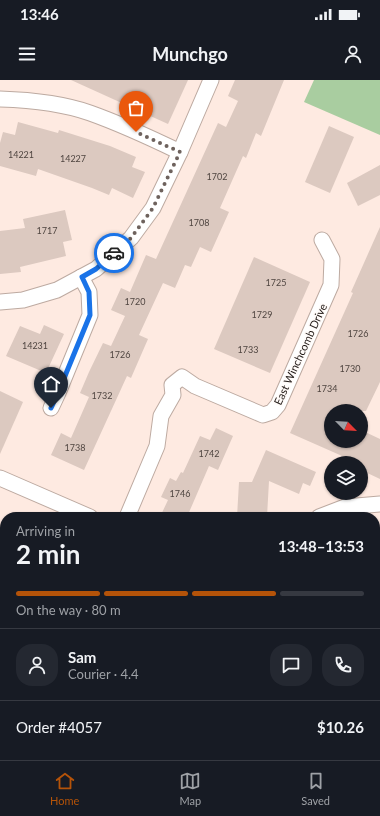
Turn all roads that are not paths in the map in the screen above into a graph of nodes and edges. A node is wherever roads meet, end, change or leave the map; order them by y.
1 (211, 80) edge
2 (0, 99) edge
3 (180, 152) junction
4 (322, 240) dead end
5 (82, 277) junction
6 (0, 302) edge
7 (51, 408) dead end
8 (0, 478) edge
9 (380, 504) edge
10 (78, 512) edge
11 (129, 512) edge
12 (332, 512) edge

1 - 3 street
2 - 3 street
3 - 5 street
4 - 11 street, East Winchcomb Drive
5 - 6 street
5 - 7 street
8 - 10 street
9 - 12 street

